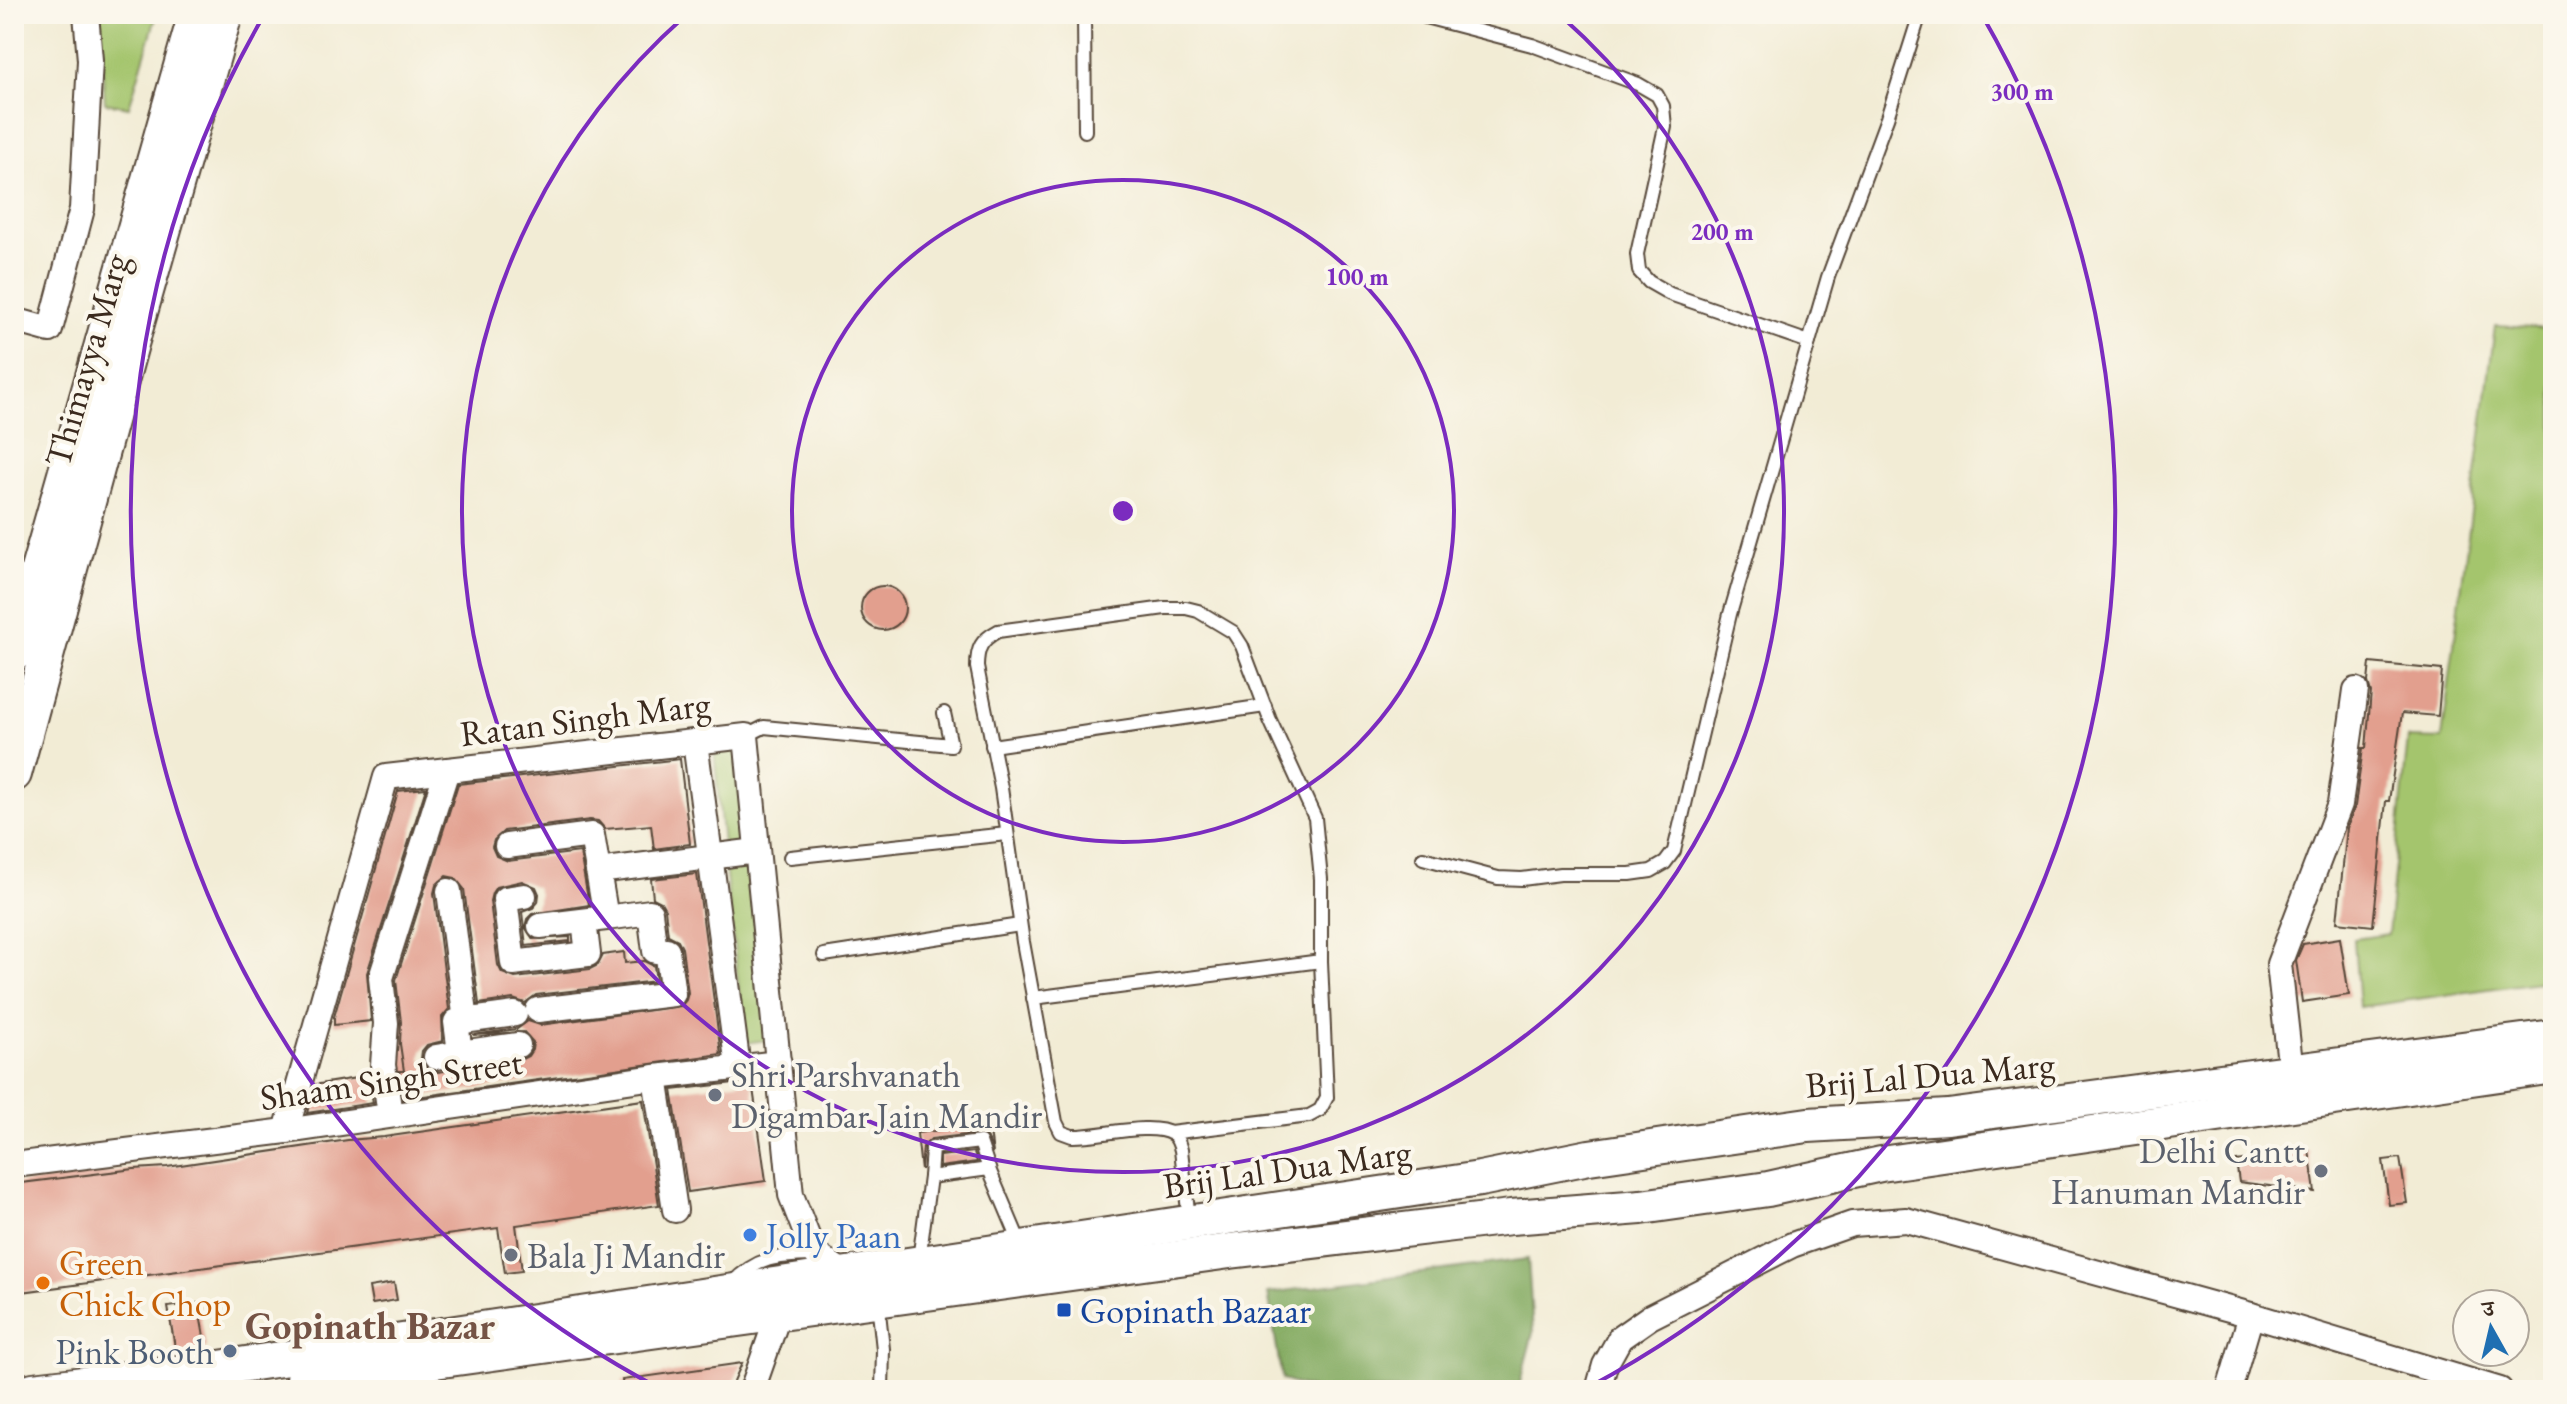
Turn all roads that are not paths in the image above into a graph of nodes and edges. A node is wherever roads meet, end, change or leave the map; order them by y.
1 (86, 14) edge
2 (196, 14) edge
3 (225, 14) edge
4 (1084, 14) edge
5 (1920, 14) edge
6 (1425, 17) dead end
7 (1085, 131) dead end
8 (14, 320) edge
9 (118, 340) junction
10 (1809, 342) junction
11 (14, 654) edge
12 (2356, 690) dead end
13 (1265, 706) junction
14 (944, 713) dead end
15 (746, 736) junction
16 (695, 742) junction
17 (992, 746) junction
18 (447, 770) junction
19 (14, 774) edge
20 (1007, 834) junction
21 (507, 846) dead end
22 (757, 851) junction
23 (709, 856) junction
24 (790, 857) dead end
25 (1423, 858) dead end
26 (598, 871) junction
27 (449, 891) dead end
28 (524, 896) dead end
29 (595, 920) junction
30 (1020, 925) junction
31 (540, 926) dead end
32 (824, 955) dead end
33 (1321, 961) junction
34 (1033, 998) junction
35 (452, 1022) junction
36 (2553, 1037) edge
37 (518, 1045) dead end
38 (779, 1063) junction
39 (2553, 1066) edge
40 (738, 1067) junction
41 (2291, 1072) junction
42 (655, 1077) junction
43 (390, 1115) junction
44 (286, 1131) junction
45 (1170, 1133) junction
46 (14, 1165) edge
47 (989, 1169) junction
48 (930, 1177) junction
49 (675, 1210) dead end
50 (1189, 1223) junction
51 (1022, 1247) junction
52 (817, 1255) junction
53 (918, 1263) junction
54 (845, 1274) junction
55 (724, 1293) junction
56 (878, 1300) junction
57 (779, 1313) junction
58 (2251, 1315) junction
59 (353, 1381) edge
60 (33, 1390) edge
61 (221, 1390) edge
62 (752, 1390) edge
63 (882, 1390) edge
64 (1598, 1390) edge
65 (2229, 1390) edge
66 (2500, 1390) edge

1 - 8 street
2 - 9 street, Thimayya Marg
3 - 9 street, Thimayya Marg
4 - 7 lane
5 - 10 lane
6 - 10 lane
9 - 11 street, Thimayya Marg
9 - 19 street, Thimayya Marg
10 - 25 lane
12 - 41 street
13 - 17 lane
13 - 17 lane
13 - 33 lane
14 - 15 lane
15 - 16 street, Ratan Singh Marg
15 - 22 street, Ratan Singh Marg
16 - 18 street, Ratan Singh Marg
16 - 23 street
17 - 20 lane
18 - 43 street
18 - 44 street, Ratan Singh Marg
20 - 24 lane
20 - 30 lane
21 - 26 street
22 - 23 street
22 - 38 street, Ratan Singh Marg
23 - 26 street
23 - 40 street
26 - 29 street
27 - 35 street
28 - 29 street
29 - 31 street
29 - 35 street
30 - 32 lane
30 - 34 lane
33 - 34 lane
33 - 45 lane
34 - 45 lane
35 - 37 street
36 - 41 street, Brij Lal Dua Marg
38 - 40 street, Shaam Singh Street
38 - 52 street, Ratan Singh Marg
39 - 56 street, Brij Lal Dua Marg
40 - 42 street, Shaam Singh Street
41 - 50 street, Brij Lal Dua Marg
42 - 43 street, Shaam Singh Street
42 - 49 street
43 - 44 street, Shaam Singh Street
44 - 46 street, Shaam Singh Street
45 - 50 lane
47 - 48 lane
47 - 48 lane
47 - 51 lane
48 - 53 lane
50 - 51 street, Brij Lal Dua Marg
51 - 53 street, Brij Lal Dua Marg
52 - 54 street
52 - 55 lane
53 - 54 street, Brij Lal Dua Marg
54 - 55 street, Brij Lal Dua Marg
55 - 60 street, Brij Lal Dua Marg
56 - 57 street, Brij Lal Dua Marg
56 - 63 lane
57 - 59 street, Brij Lal Dua Marg
57 - 62 street
58 - 64 street
58 - 65 street
58 - 66 street
59 - 61 street, Brij Lal Dua Marg

